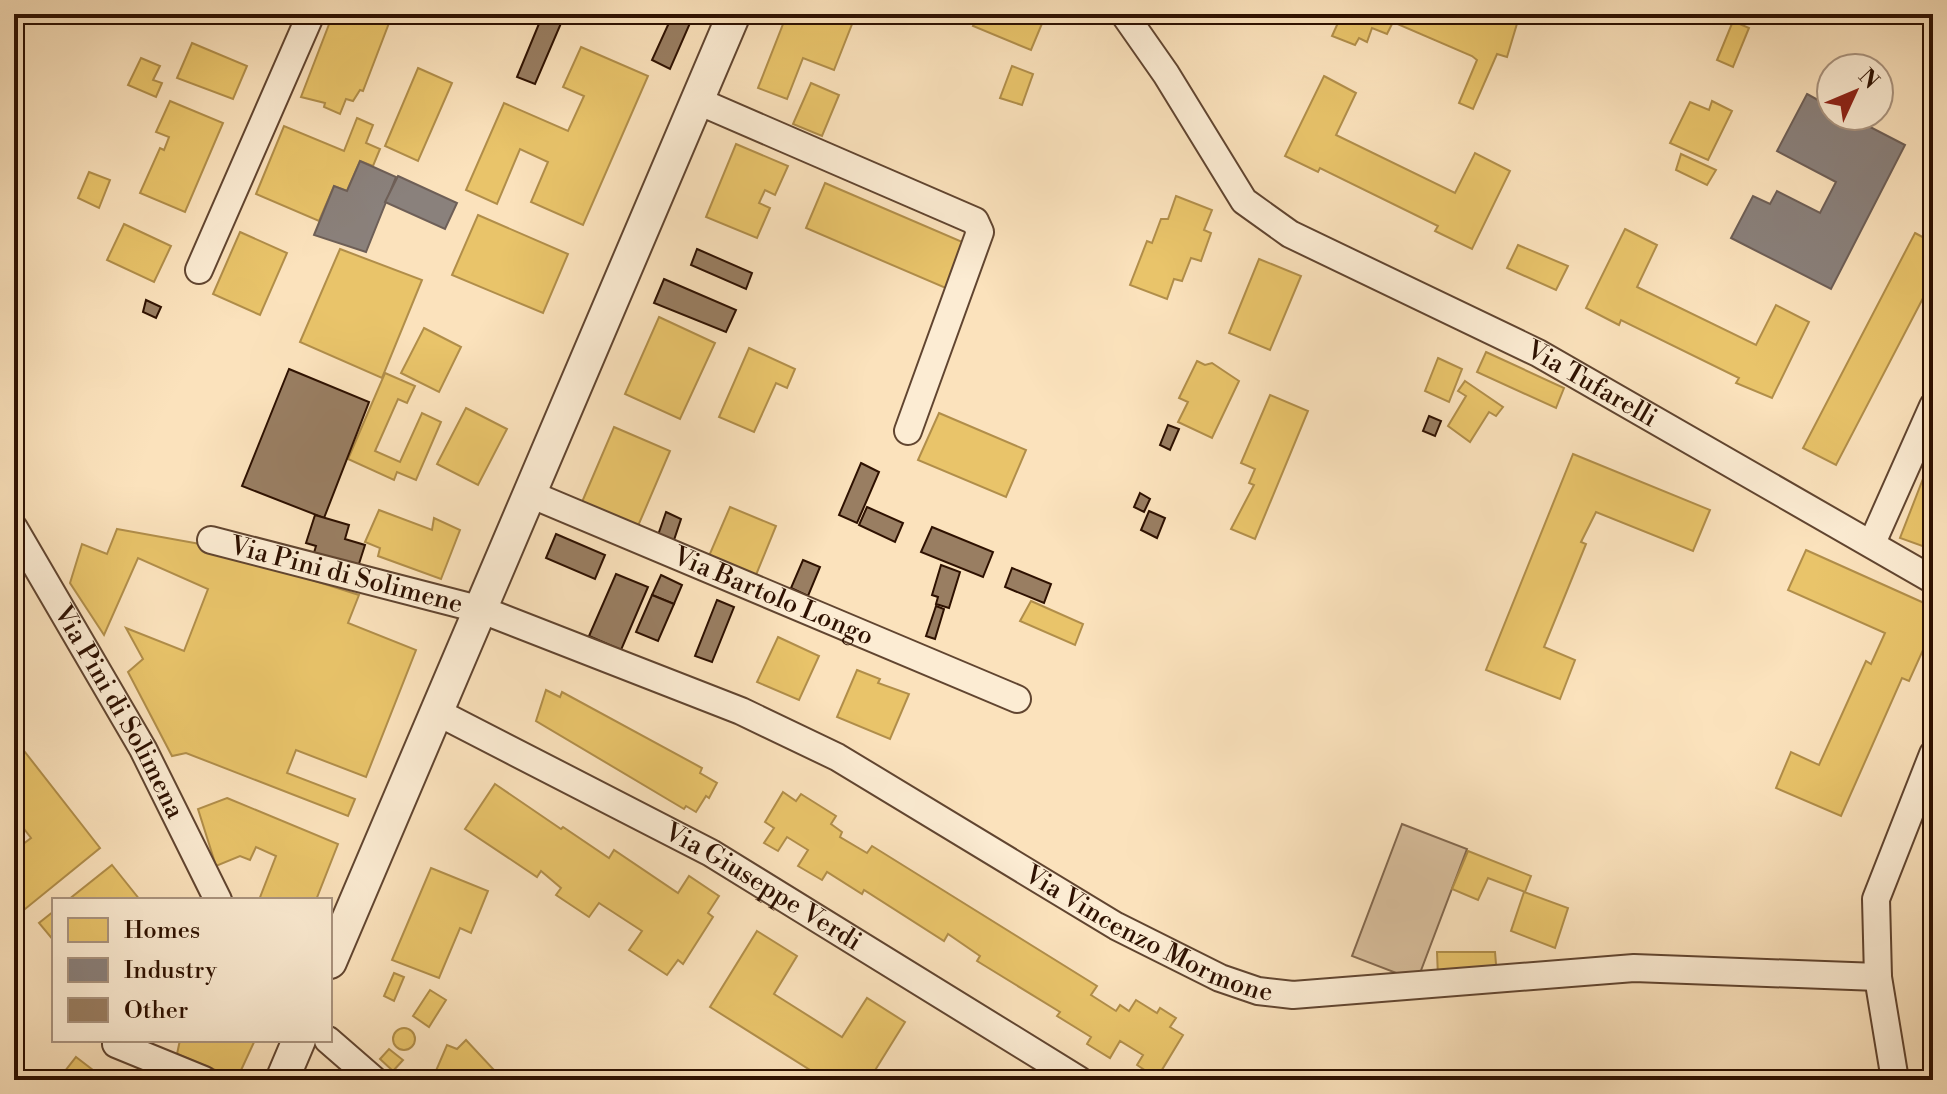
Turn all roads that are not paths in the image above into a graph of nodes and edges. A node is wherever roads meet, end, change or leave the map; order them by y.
1 (311, 14) edge
2 (734, 14) edge
3 (1124, 14) edge
4 (698, 101) junction
5 (199, 270) dead end
6 (1933, 406) edge
7 (908, 431) dead end
8 (530, 494) junction
9 (14, 528) edge
10 (211, 540) dead end
11 (1872, 543) junction
12 (1933, 580) edge
13 (482, 610) junction
14 (1017, 699) dead end
15 (437, 712) junction
16 (1933, 754) edge
17 (217, 898) edge
18 (332, 957) edge
19 (1878, 977) junction
20 (298, 1042) edge
21 (330, 1042) edge
22 (116, 1044) dead end
23 (204, 1080) edge
24 (282, 1080) edge
25 (374, 1080) edge
26 (1079, 1080) edge
27 (1895, 1080) edge

1 - 5 street
2 - 4 street
3 - 11 street, Via Tufarelli
4 - 7 street
4 - 8 street
6 - 11 street
8 - 13 street
8 - 14 street, Via Bartolo Longo
9 - 17 street, Via Pini di Solimena
10 - 13 street, Via Pini di Solimene
11 - 12 street, Via Tufarelli
13 - 15 street
13 - 19 street, Via Vincenzo Mormone
15 - 18 street
15 - 26 street, Via Giuseppe Verdi
16 - 19 street
19 - 27 street
20 - 24 street
21 - 25 street
22 - 23 street

